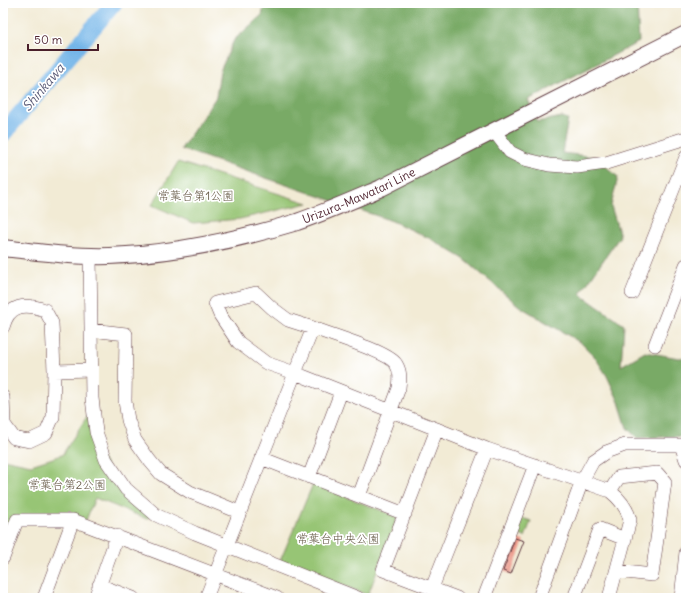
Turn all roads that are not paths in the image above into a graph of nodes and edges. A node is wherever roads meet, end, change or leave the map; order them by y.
1 (686, 34) edge
2 (494, 131) junction
3 (686, 138) edge
4 (686, 157) edge
5 (3, 248) edge
6 (90, 256) junction
7 (686, 266) edge
8 (632, 293) dead end
9 (3, 327) edge
10 (313, 328) junction
11 (90, 330) junction
12 (655, 345) dead end
13 (91, 370) junction
14 (54, 371) junction
15 (295, 373) junction
16 (341, 392) junction
17 (3, 397) edge
18 (390, 411) junction
19 (437, 429) junction
20 (487, 449) junction
21 (261, 458) junction
22 (686, 460) edge
23 (535, 465) junction
24 (309, 476) junction
25 (582, 481) junction
26 (610, 491) junction
27 (359, 496) junction
28 (239, 512) junction
29 (405, 514) junction
30 (73, 520) junction
31 (117, 536) junction
32 (625, 539) junction
33 (226, 545) junction
34 (686, 552) edge
35 (3, 558) edge
36 (617, 570) junction
37 (215, 574) junction
38 (99, 585) junction
39 (432, 588) junction
40 (269, 596) edge
41 (44, 598) edge
42 (95, 598) edge
43 (133, 598) edge
44 (206, 598) edge
45 (358, 598) edge
46 (457, 598) edge
47 (484, 598) edge
48 (539, 598) edge
49 (574, 598) edge
50 (609, 598) edge
51 (681, 598) edge

1 - 2 main road, Urizura-Mawatari Line
2 - 3 street
2 - 6 main road, Urizura-Mawatari Line
4 - 8 street
5 - 6 main road, Urizura-Mawatari Line
6 - 11 street
7 - 12 street
9 - 14 street
10 - 15 street
10 - 15 street
10 - 18 street
11 - 13 street
11 - 28 street
13 - 14 street
13 - 33 street
14 - 17 street
15 - 16 street
15 - 21 street
16 - 18 street
16 - 24 street
18 - 19 street
18 - 27 street
19 - 20 street
19 - 29 street
20 - 23 street
20 - 39 street
21 - 24 street
21 - 28 street
22 - 25 street
23 - 25 street
23 - 47 street
24 - 27 street
25 - 26 street
25 - 48 street
26 - 32 street
26 - 36 street
27 - 29 street
28 - 33 street
29 - 39 street
30 - 31 street
30 - 35 street
30 - 41 street
31 - 37 street
31 - 38 street
32 - 36 street
32 - 49 street
33 - 37 street
33 - 45 street
34 - 51 street
36 - 50 street
37 - 40 street
37 - 44 street
38 - 42 street
38 - 43 street
39 - 46 street

